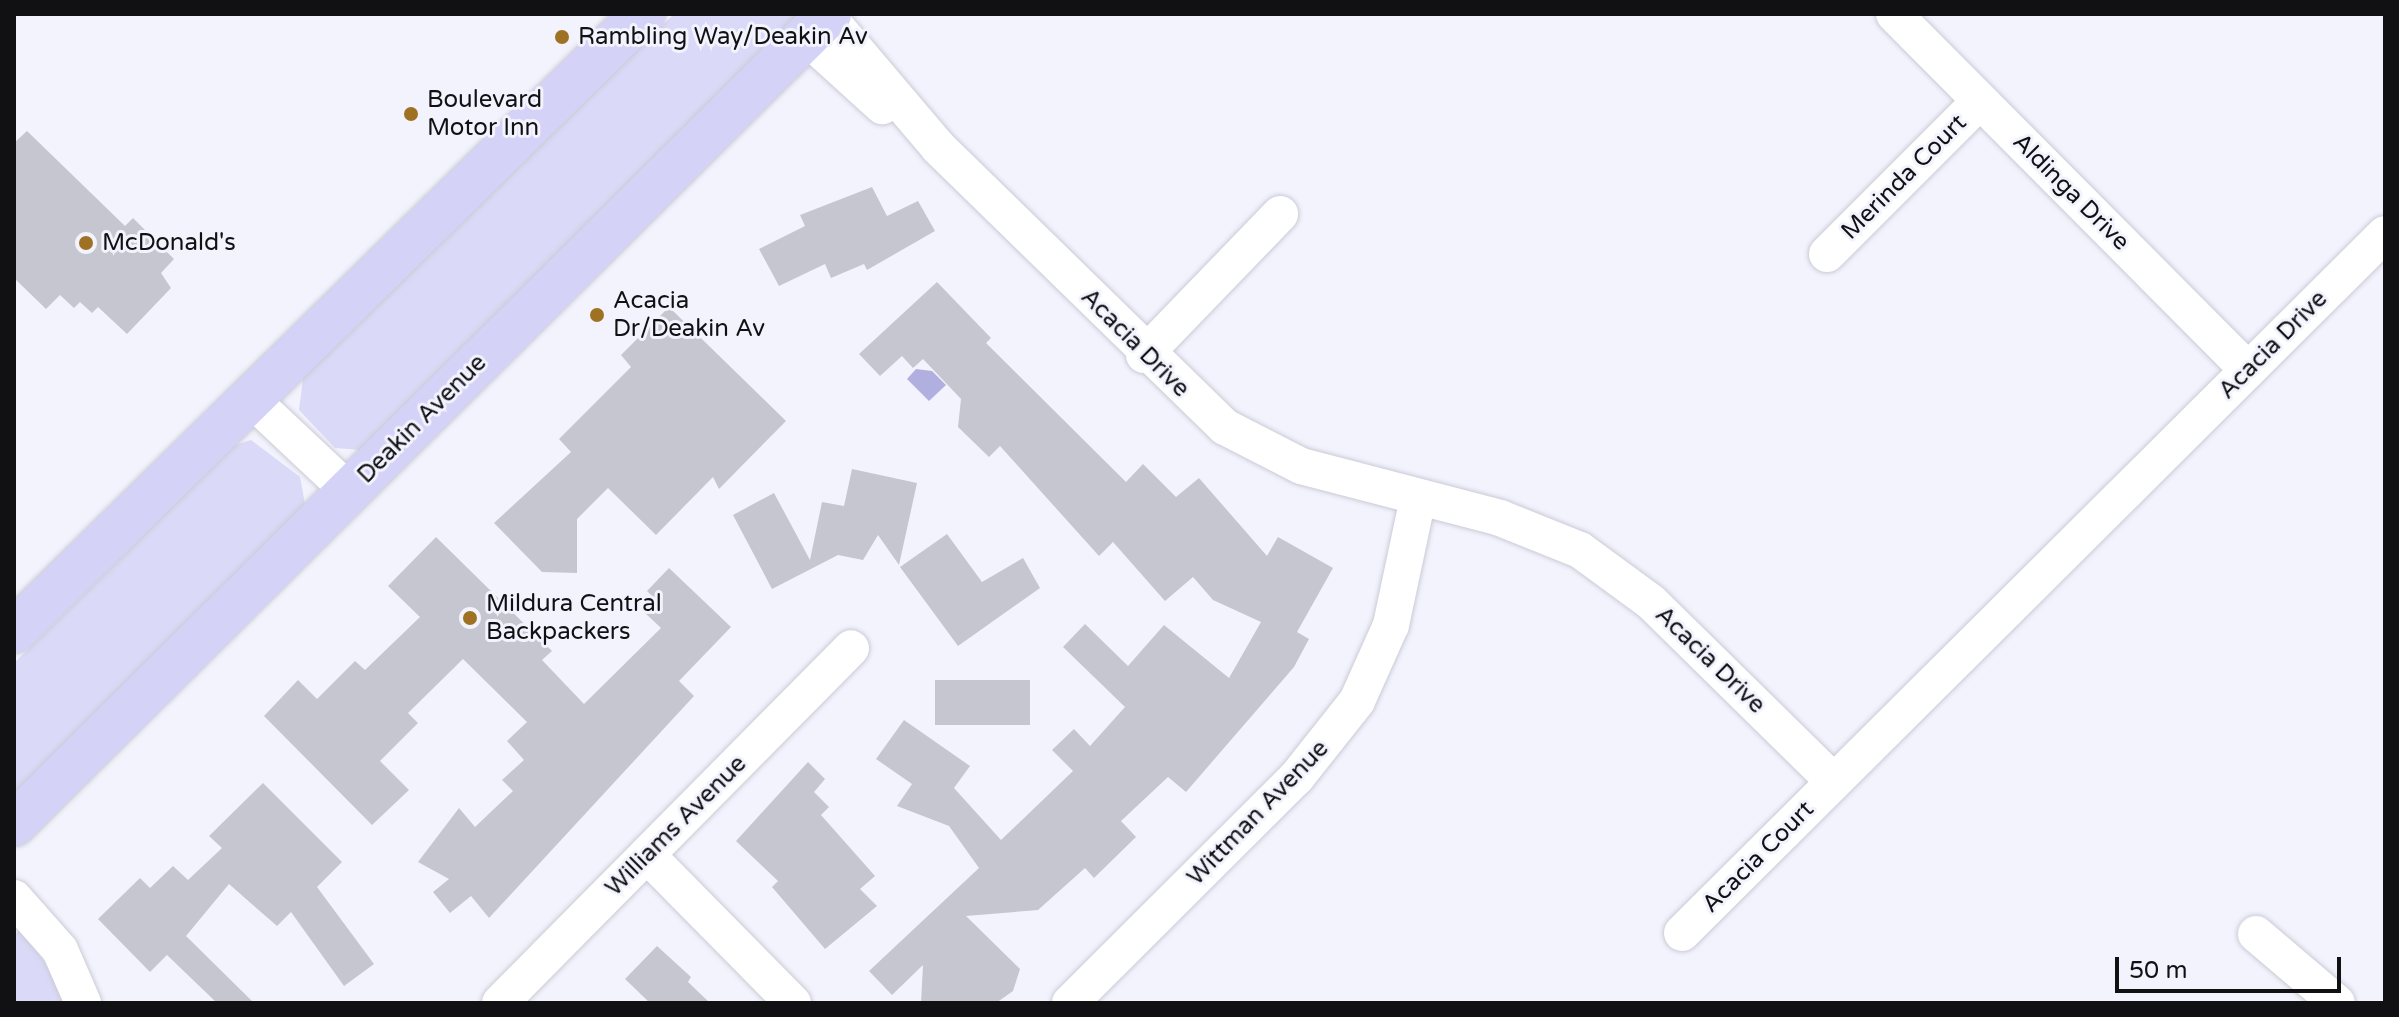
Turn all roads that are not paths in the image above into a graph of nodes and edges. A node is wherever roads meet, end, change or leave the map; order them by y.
1 (643, 14) edge
2 (1894, 14) edge
3 (820, 23) edge
4 (1980, 101) junction
5 (1280, 214) dead end
6 (2385, 234) edge
7 (1827, 254) dead end
8 (1144, 355) junction
9 (2248, 370) junction
10 (251, 399) junction
11 (349, 491) junction
12 (1418, 498) junction
13 (14, 631) edge
14 (851, 648) dead end
15 (1833, 781) junction
16 (14, 824) edge
17 (647, 855) junction
18 (14, 898) edge
19 (1682, 933) dead end
20 (2256, 934) dead end
21 (83, 1003) edge
22 (500, 1003) edge
23 (793, 1003) edge
24 (1070, 1003) edge
25 (2337, 1003) edge

1 - 10 highway
2 - 4 street, Aldinga Drive
3 - 8 street, Acacia Drive
3 - 11 highway, Deakin Avenue
4 - 7 street, Merinda Court
4 - 9 street, Aldinga Drive
5 - 8 street
6 - 9 street, Acacia Drive
8 - 12 street, Acacia Drive
9 - 15 street, Acacia Drive
10 - 11 street
10 - 13 highway
11 - 16 highway, Deakin Avenue
12 - 15 street, Acacia Drive
12 - 24 street, Wittman Avenue
14 - 17 street, Williams Avenue
15 - 19 street, Acacia Court
17 - 22 street, Williams Avenue
17 - 23 street
18 - 21 street
20 - 25 street

